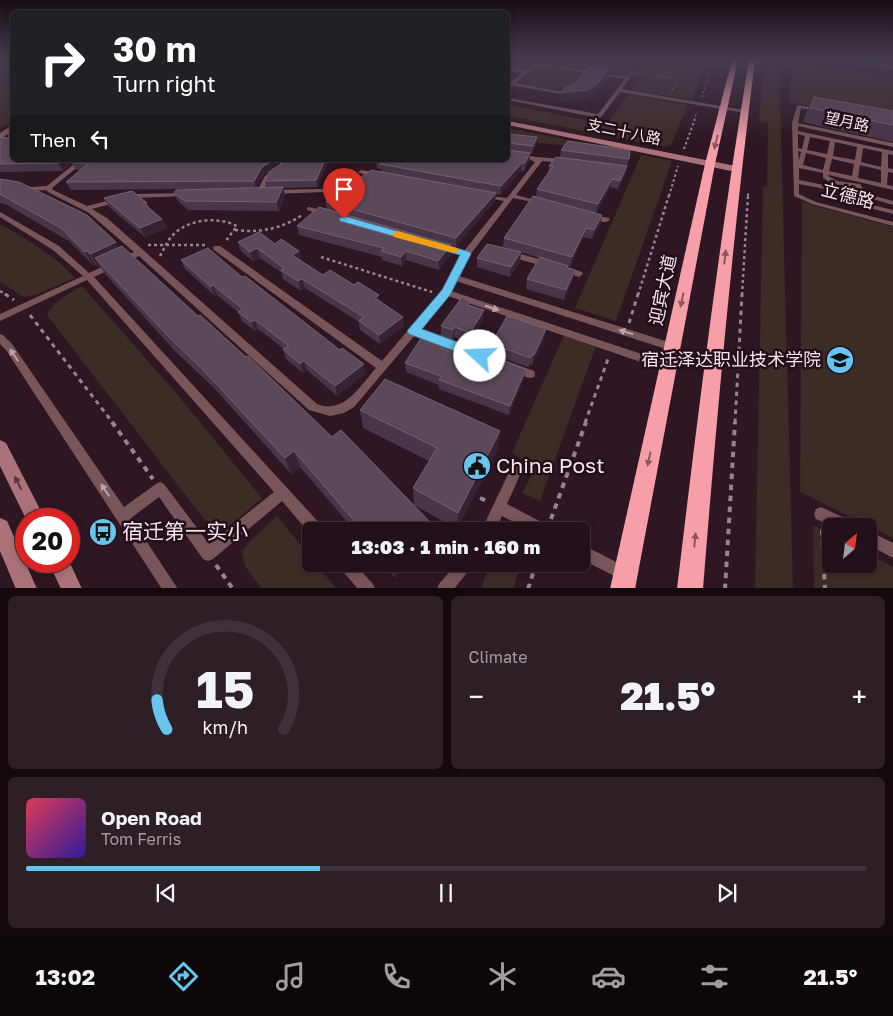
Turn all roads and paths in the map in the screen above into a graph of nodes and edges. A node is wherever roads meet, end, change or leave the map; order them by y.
1 (532, 87) edge
2 (573, 87) edge
3 (621, 87) edge
4 (705, 87) edge
5 (729, 87) edge
6 (749, 87) edge
7 (619, 90) junction
8 (510, 99) edge
9 (700, 104) junction
10 (724, 108) junction
11 (746, 111) junction
12 (826, 111) edge
13 (510, 122) edge
14 (796, 124) junction
15 (796, 132) junction
16 (808, 135) junction
17 (832, 140) junction
18 (893, 145) edge
19 (860, 146) junction
20 (796, 149) junction
21 (804, 151) junction
22 (885, 152) junction
23 (893, 153) edge
24 (510, 154) edge
25 (829, 156) junction
26 (681, 158) junction
27 (536, 159) junction
28 (81, 162) edge
29 (284, 162) edge
30 (573, 162) edge
31 (858, 163) junction
32 (710, 164) junction
33 (798, 165) junction
34 (736, 169) junction
35 (884, 169) junction
36 (893, 171) edge
37 (361, 172) dead end
38 (826, 172) junction
39 (341, 173) dead end
40 (391, 177) edge
41 (855, 179) junction
42 (796, 181) junction
43 (0, 183) edge
44 (884, 186) junction
45 (49, 188) junction
46 (893, 188) edge
47 (749, 190) dead end
48 (324, 191) joint
49 (259, 192) junction
50 (249, 193) edge
51 (192, 194) edge
52 (479, 194) edge
53 (796, 195) joint
54 (510, 198) junction
55 (893, 203) edge
56 (549, 205) edge
57 (86, 208) junction
58 (309, 209) dead end
59 (893, 212) edge
60 (578, 213) edge
61 (0, 214) edge
62 (337, 217) edge
63 (606, 220) dead end
64 (893, 224) edge
65 (429, 243) edge
66 (475, 243) junction
67 (162, 244) dead end
68 (167, 244) junction
69 (484, 246) edge
70 (217, 248) junction
71 (140, 252) junction
72 (503, 252) edge
73 (466, 254) junction
74 (321, 257) dead end
75 (155, 266) junction
76 (579, 274) dead end
77 (88, 276) junction
78 (453, 277) junction
79 (0, 292) edge
80 (445, 294) junction
81 (23, 306) junction
82 (0, 318) edge
83 (413, 331) junction
84 (626, 332) junction
85 (0, 338) edge
86 (672, 347) junction
87 (612, 348) junction
88 (383, 367) junction
89 (668, 367) junction
90 (530, 374) dead end
91 (0, 448) edge
92 (518, 466) dead end
93 (160, 488) junction
94 (282, 492) junction
95 (499, 507) junction
96 (30, 508) edge
97 (821, 514) joint
98 (122, 516) junction
99 (829, 518) edge
100 (309, 522) edge
101 (492, 522) edge
102 (535, 522) edge
103 (549, 522) edge
104 (0, 528) edge
105 (878, 543) edge
106 (893, 551) edge
107 (208, 554) junction
108 (590, 557) edge
109 (353, 572) edge
110 (458, 572) edge
111 (533, 572) edge
112 (64, 573) edge
113 (623, 581) edge
114 (27, 588) edge
115 (72, 588) edge
116 (171, 588) edge
117 (233, 588) edge
118 (368, 588) edge
119 (444, 588) edge
120 (528, 588) edge
121 (690, 588) edge
122 (725, 588) edge
123 (825, 588) edge

1 - 2 lane
3 - 7 lane
4 - 9 path
5 - 10 highway, 迎宾大道
6 - 11 highway
7 - 8 lane
7 - 9 lane
9 - 10 lane
9 - 26 path
10 - 11 lane
10 -> 32 highway, 迎宾大道
11 - 34 highway
12 - 14 lane
13 - 26 street, 支二十八路
14 - 15 lane
14 - 18 lane, 望月路
15 - 16 lane
15 - 20 lane
16 - 17 lane
16 - 21 lane
17 - 19 lane
17 - 25 lane
19 - 22 lane
19 - 31 lane
20 - 21 lane
20 - 33 lane
21 - 25 lane
21 - 33 lane
22 - 23 lane
22 - 35 lane
24 - 27 lane
25 - 31 lane
25 - 38 lane
26 - 32 street, 支二十八路
26 - 84 path
27 - 30 lane
27 - 54 lane
28 - 45 lane
29 - 49 lane
31 - 35 lane
31 - 41 lane
32 - 34 street, 支二十八路
32 -> 86 highway, 迎宾大道
33 - 38 lane
33 - 42 lane
121 -> 34 highway
35 - 36 lane
35 - 44 lane
37 - 40 lane
38 - 41 lane
38 - 55 lane
39 - 48 path
41 - 44 lane
42 - 53 lane
42 - 59 lane
43 - 45 lane
44 - 46 lane
45 - 57 lane
47 - 122 path
48 - 49 lane
49 - 50 lane
51 - 57 lane
52 - 54 lane
53 - 64 lane, 立德路
54 - 56 lane
54 - 66 lane
57 - 71 lane
58 - 62 lane
60 - 63 lane
61 - 77 lane
65 - 73 lane
66 - 69 lane
66 - 73 lane
67 - 68 path
68 - 70 path
68 - 70 path
68 - 75 path
70 - 88 lane
71 - 75 lane
71 - 77 lane
72 - 76 lane
73 - 78 lane
74 - 80 path
75 - 88 lane
77 - 81 lane
77 - 94 lane
78 - 80 lane
84 -> 78 lane
79 - 81 path
80 - 83 lane
80 -> 87 lane
81 - 82 lane
81 - 93 path
83 - 88 lane
83 - 90 lane
84 - 86 lane
98 -> 85 lane
86 - 89 highway, 迎宾大道
87 - 89 lane
87 - 103 path
89 -> 113 highway, 迎宾大道
96 -> 91 street
92 - 95 lane
93 - 98 lane
93 - 107 lane
94 - 100 lane
94 - 107 lane
95 - 101 lane
95 - 102 lane
97 - 99 lane
97 - 123 path
98 - 116 lane
104 - 114 street
105 - 106 lane
107 - 117 path
108 - 113 lane
109 - 118 lane
110 - 119 lane
111 - 120 path
112 - 115 street

